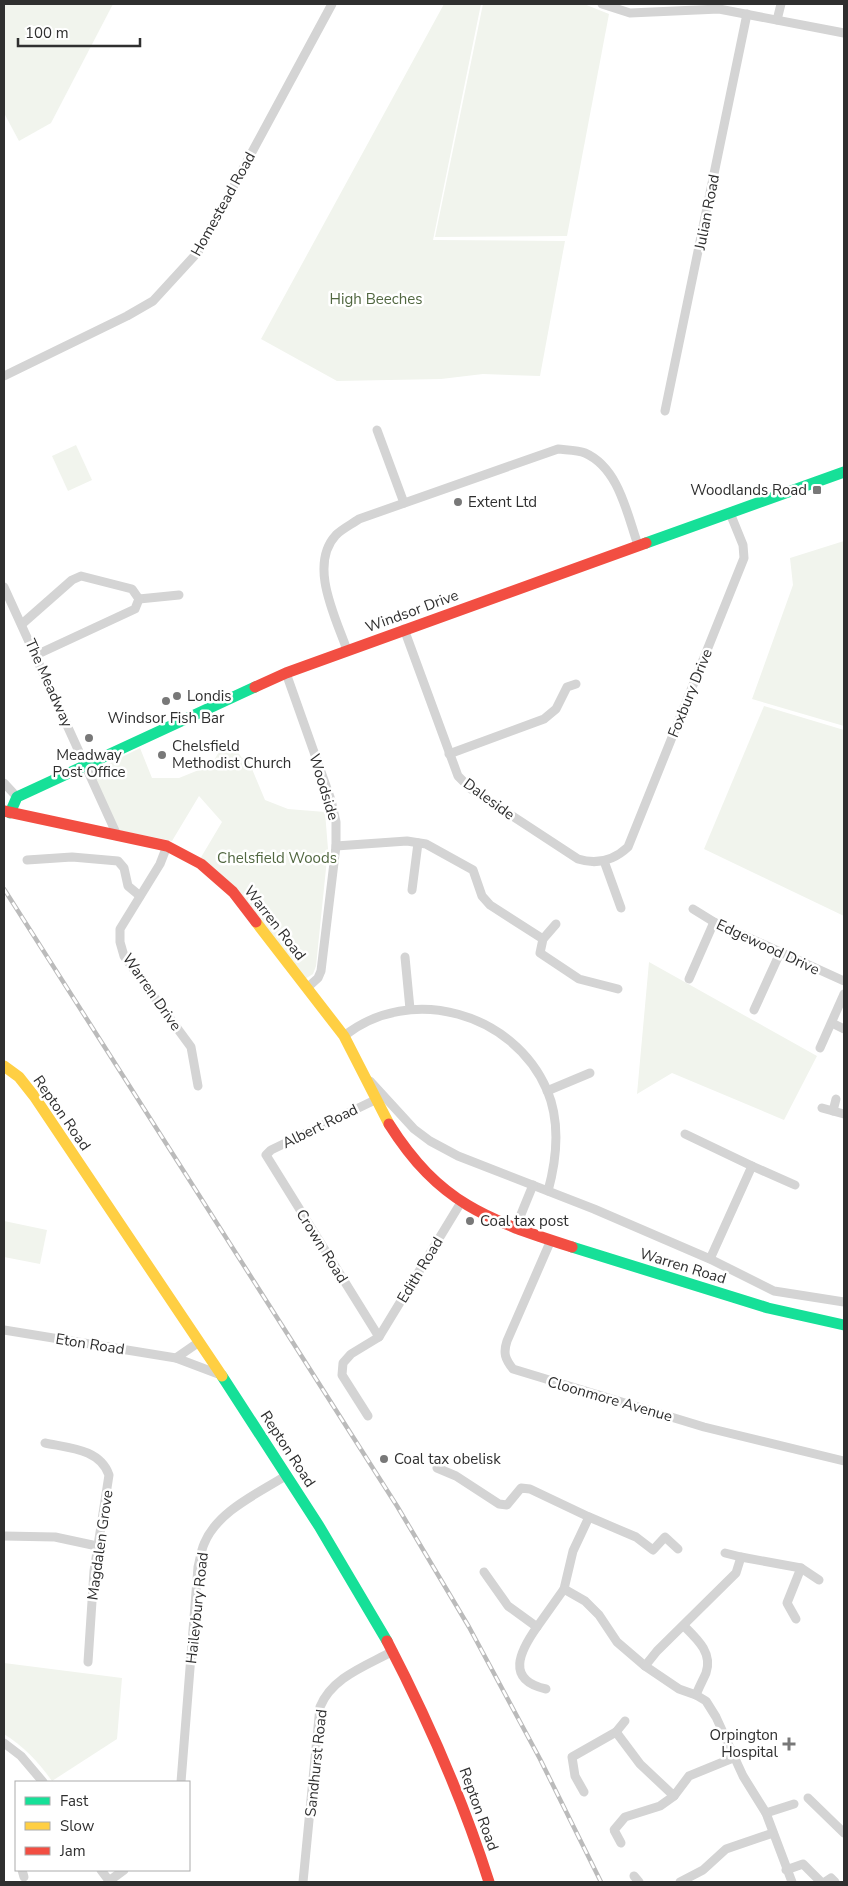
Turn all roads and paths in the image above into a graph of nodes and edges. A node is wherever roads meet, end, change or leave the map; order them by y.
1 (332, 4) edge
2 (602, 4) edge
3 (781, 4) edge
4 (747, 14) junction
5 (777, 20) junction
6 (844, 33) edge
7 (4, 376) edge
8 (665, 411) dead end
9 (377, 430) dead end
10 (844, 472) edge
11 (404, 503) junction
12 (730, 513) junction
13 (638, 545) junction
14 (4, 586) edge
15 (179, 595) dead end
16 (140, 599) junction
17 (22, 624) junction
18 (404, 630) junction
19 (347, 650) junction
20 (36, 655) junction
21 (286, 673) junction
22 (576, 684) dead end
23 (449, 754) junction
24 (86, 766) junction
25 (4, 784) edge
26 (4, 794) edge
27 (17, 797) junction
28 (7, 812) edge
29 (117, 835) junction
30 (418, 843) junction
31 (167, 846) junction
32 (336, 846) junction
33 (27, 860) dead end
34 (604, 861) junction
35 (412, 890) dead end
36 (140, 896) junction
37 (621, 908) dead end
38 (693, 909) dead end
39 (714, 922) junction
40 (556, 924) dead end
41 (543, 939) junction
42 (780, 953) junction
43 (405, 957) dead end
44 (689, 979) dead end
45 (844, 982) edge
46 (614, 985) dead end
47 (307, 988) junction
48 (844, 994) edge
49 (410, 1009) junction
50 (754, 1010) dead end
51 (832, 1024) junction
52 (844, 1029) edge
53 (344, 1036) junction
54 (820, 1048) dead end
55 (4, 1066) edge
56 (590, 1072) dead end
57 (366, 1077) junction
58 (198, 1086) dead end
59 (548, 1091) junction
60 (836, 1099) dead end
61 (375, 1100) junction
62 (822, 1108) dead end
63 (833, 1111) junction
64 (844, 1114) edge
65 (685, 1134) dead end
66 (266, 1154) joint
67 (752, 1166) junction
68 (533, 1185) junction
69 (795, 1186) dead end
70 (548, 1191) junction
71 (460, 1204) junction
72 (515, 1229) junction
73 (551, 1240) junction
74 (710, 1259) junction
75 (844, 1302) edge
76 (844, 1325) edge
77 (4, 1330) edge
78 (379, 1336) junction
79 (199, 1342) junction
80 (176, 1358) junction
81 (221, 1376) junction
82 (368, 1416) dead end
83 (45, 1443) dead end
84 (844, 1461) edge
85 (437, 1468) dead end
86 (287, 1475) junction
87 (589, 1517) junction
88 (4, 1536) edge
89 (97, 1546) junction
90 (678, 1549) dead end
91 (726, 1553) dead end
92 (742, 1557) junction
93 (801, 1568) junction
94 (484, 1572) dead end
95 (819, 1580) dead end
96 (564, 1589) junction
97 (796, 1619) dead end
98 (684, 1626) junction
99 (537, 1627) junction
100 (393, 1651) junction
101 (88, 1662) dead end
102 (645, 1666) junction
103 (546, 1689) dead end
104 (696, 1695) junction
105 (625, 1721) dead end
106 (616, 1732) junction
107 (4, 1743) edge
108 (733, 1758) junction
109 (42, 1781) edge
110 (181, 1781) edge
111 (584, 1792) dead end
112 (674, 1796) junction
113 (808, 1798) dead end
114 (794, 1804) dead end
115 (766, 1814) junction
116 (773, 1833) junction
117 (844, 1834) edge
118 (621, 1843) dead end
119 (786, 1870) junction
120 (102, 1871) edge
121 (123, 1871) edge
122 (110, 1881) edge
123 (303, 1882) edge
124 (489, 1882) edge
125 (680, 1882) edge
126 (792, 1882) edge
127 (823, 1882) edge
128 (835, 1882) edge

1 - 7 street, Homestead Road
2 - 4 street
3 - 5 street
4 - 5 street
4 - 8 street, Julian Road
5 - 6 street
9 - 11 street
10 - 12 street, Windsor Drive
11 - 13 street
11 - 19 street
12 - 13 street, Windsor Drive
12 - 34 street, Foxbury Drive
13 - 18 street, Windsor Drive
14 - 17 street, The Meadway
15 - 16 street
16 - 17 street
16 - 20 street
17 - 20 street, The Meadway
18 - 19 street, Windsor Drive
18 - 23 street, Daleside
19 - 21 street, Windsor Drive
20 - 24 street, The Meadway
21 - 24 street, Windsor Drive
21 - 32 street, Woodside
22 - 23 street
23 - 34 street, Daleside
24 - 27 street, Windsor Drive
24 - 29 street, The Meadway
25 - 27 street
26 - 27 street
27 - 28 street
28 - 29 street, Warren Road
29 - 31 street, Warren Road
30 - 32 street
30 - 35 street
30 - 41 street
31 - 36 street, Warren Drive
31 - 47 street, Warren Road
32 - 47 street, Woodside
33 - 36 street
34 - 37 street
36 - 58 street, Warren Drive
38 - 39 street, Edgewood Drive
39 - 42 street, Edgewood Drive
39 - 44 street
40 - 41 street
41 - 46 street
42 - 45 street, Edgewood Drive
42 - 50 street
43 - 49 street
47 - 53 street, Warren Road
48 - 51 street
49 - 53 street
49 - 59 street
51 - 52 street
51 - 54 street
53 - 57 street, Warren Road
55 - 79 street, Repton Road
56 - 59 street
57 - 61 street, Warren Road
57 - 68 street, Warren Road
59 - 70 street
60 - 63 street
61 - 66 street, Albert Road
61 - 71 street, Warren Road
62 - 63 street
63 - 64 street
65 - 67 street
66 - 78 street, Crown Road
67 - 69 street
67 - 74 street
68 - 70 street, Warren Road
68 - 72 street
70 - 74 street, Warren Road
71 - 72 street, Warren Road
71 - 78 street, Edith Road
72 - 73 street, Warren Road
73 - 76 street, Warren Road
73 - 84 street, Cloonmore Avenue
74 - 75 street, Warren Road
77 - 80 street, Eton Road
78 - 82 street
79 - 80 street
79 - 81 street, Repton Road
80 - 81 street, Eton Road
81 - 86 street, Repton Road
83 - 89 street, Magdalen Grove
85 - 87 street
86 - 100 street, Repton Road
86 - 110 street, Haileybury Road
87 - 90 street
87 - 96 street
88 - 89 street
89 - 101 street, Magdalen Grove
91 - 92 street
92 - 93 street
92 - 98 street
93 - 95 street
93 - 97 street
94 - 99 street
96 - 99 street
96 - 102 street
98 - 102 street
98 - 104 street
99 - 103 street
100 - 123 street, Sandhurst Road
100 - 124 street, Repton Road
102 - 104 street
104 - 108 street
105 - 106 street
106 - 111 street
106 - 112 street
107 - 109 street
108 - 112 street
108 - 115 street
112 - 118 street
113 - 117 street
114 - 115 street
115 - 116 street
116 - 119 street
116 - 125 street
119 - 126 street
119 - 127 street
120 - 122 street
121 - 122 street
127 - 128 street

